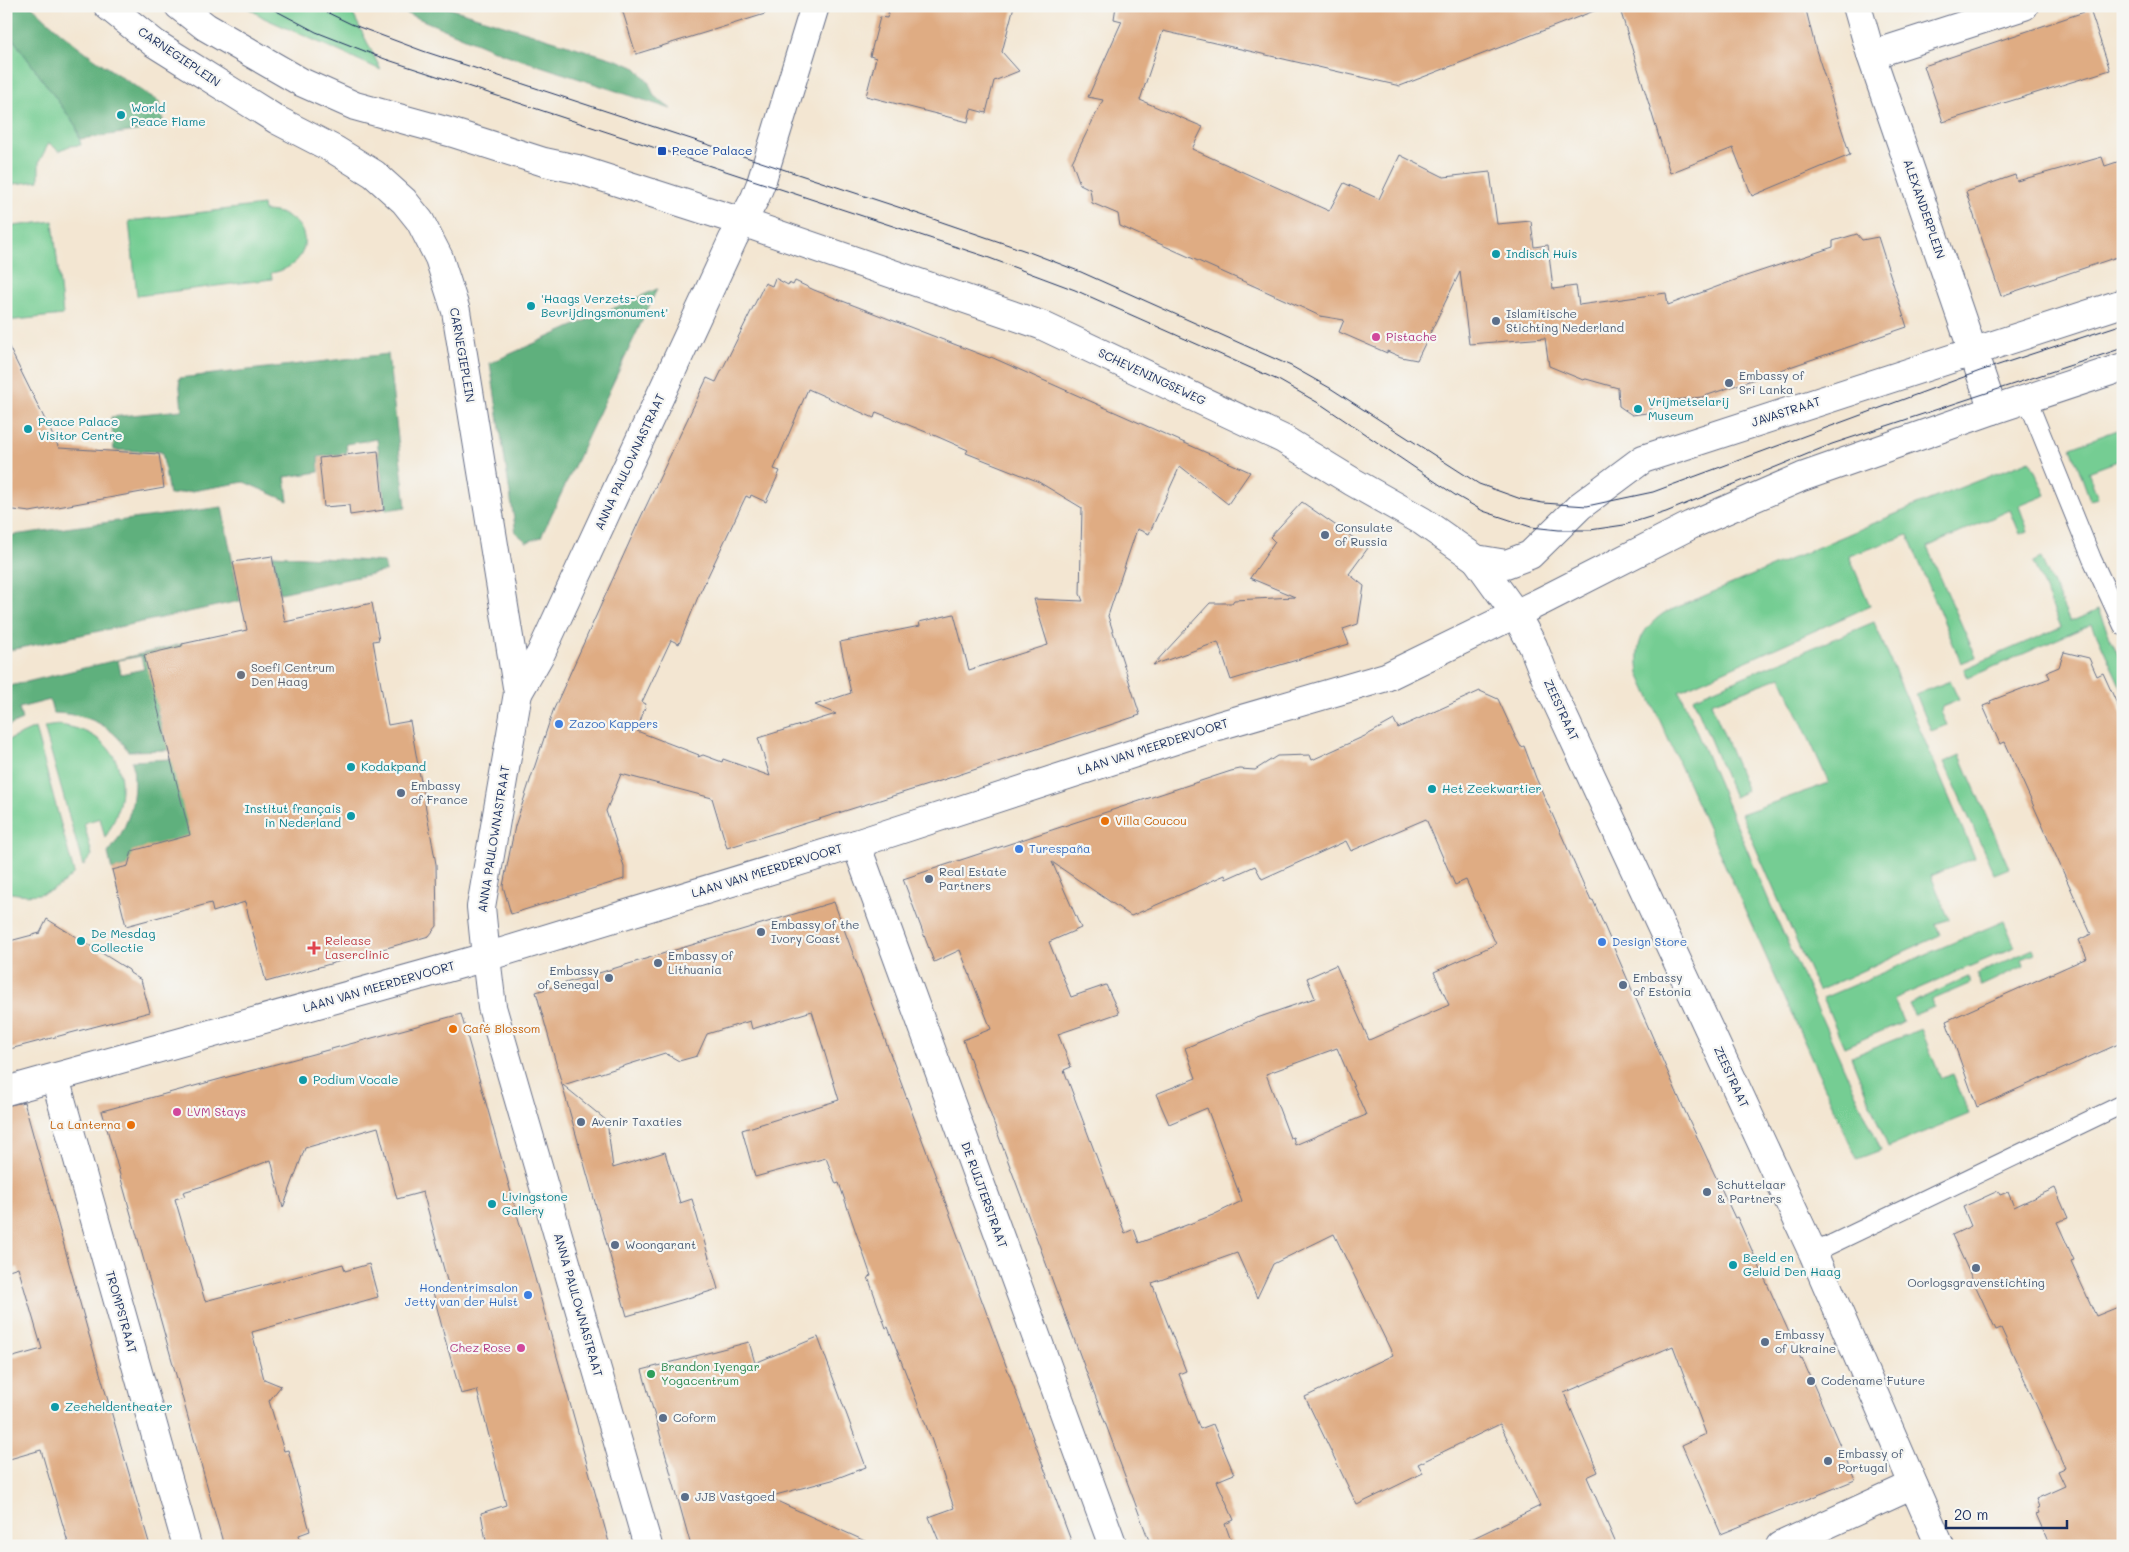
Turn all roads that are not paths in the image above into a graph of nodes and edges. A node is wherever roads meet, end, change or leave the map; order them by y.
1 (108, 6) edge
2 (179, 6) edge
3 (814, 6) edge
4 (1857, 6) edge
5 (2024, 6) edge
6 (1871, 55) junction
7 (742, 222) junction
8 (2123, 302) edge
9 (1972, 351) junction
10 (2123, 367) edge
11 (2027, 399) junction
12 (1993, 410) junction
13 (1476, 559) junction
14 (1515, 613) junction
15 (2123, 626) edge
16 (518, 693) junction
17 (856, 844) junction
18 (486, 957) junction
19 (55, 1078) junction
20 (6, 1090) edge
21 (2123, 1104) edge
22 (1813, 1253) junction
23 (1914, 1485) junction
24 (187, 1546) edge
25 (648, 1546) edge
26 (1113, 1546) edge
27 (1780, 1546) edge
28 (1940, 1546) edge

1 - 16 street, CARNEGIEPLEIN
2 - 7 street
3 - 7 street, ANNA PAULOWNASTRAAT
4 - 6 street, ALEXANDERPLEIN
5 - 6 street
6 - 9 street, ALEXANDERPLEIN
7 - 13 street, SCHEVENINGSEWEG
7 - 16 street, ANNA PAULOWNASTRAAT
8 - 9 street, JAVASTRAAT
9 - 12 street, ALEXANDERPLEIN
9 - 13 street, JAVASTRAAT
10 - 11 street
11 - 12 street
11 - 15 lane
12 - 14 street
13 - 14 street, SCHEVENINGSEWEG
14 - 17 street, LAAN VAN MEERDERVOORT
14 - 22 street, ZEESTRAAT
16 - 18 street, ANNA PAULOWNASTRAAT
17 - 18 street, LAAN VAN MEERDERVOORT
17 - 26 street, DE RUIJTERSTRAAT
18 - 19 street, LAAN VAN MEERDERVOORT
18 - 25 street, ANNA PAULOWNASTRAAT
19 - 20 street, LAAN VAN MEERDERVOORT
19 - 24 street, TROMPSTRAAT
21 - 22 lane
22 - 23 street, ZEESTRAAT
23 - 27 street
23 - 28 street, ZEESTRAAT

